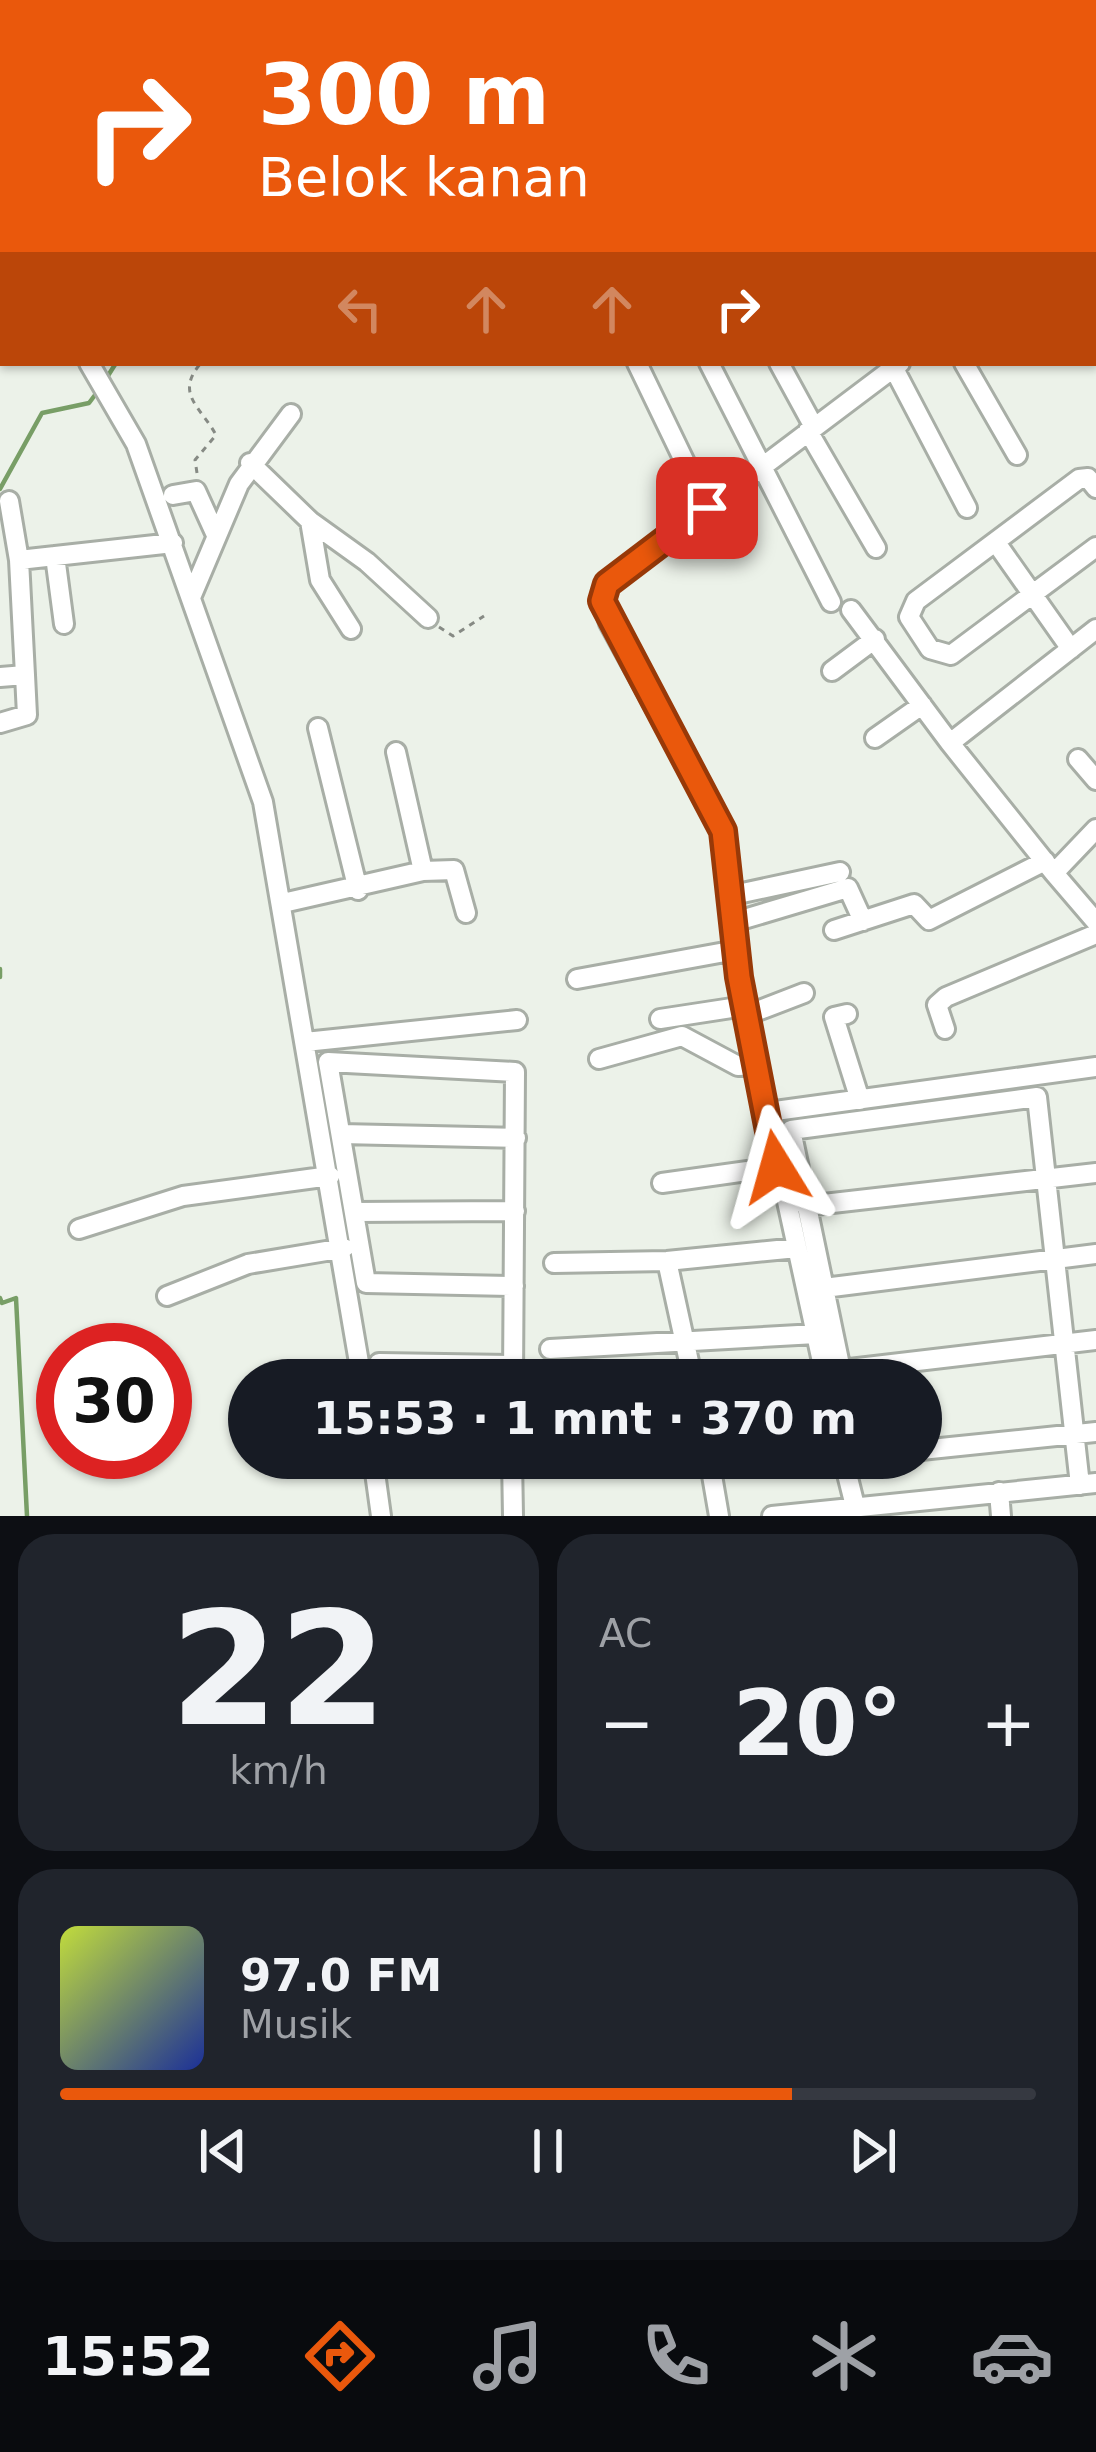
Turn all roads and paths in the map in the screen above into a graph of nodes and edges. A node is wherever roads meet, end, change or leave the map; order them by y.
1 (91, 366) edge
2 (199, 366) edge
3 (638, 366) edge
4 (711, 366) edge
5 (780, 366) edge
6 (894, 366) edge
7 (896, 366) edge
8 (966, 366) edge
9 (291, 414) dead end
10 (811, 429) junction
11 (1016, 455) dead end
12 (250, 464) junction
13 (763, 466) junction
14 (205, 480) dead end
15 (1096, 488) edge
16 (173, 495) dead end
17 (9, 500) dead end
18 (707, 508) junction
19 (967, 508) dead end
20 (310, 521) junction
21 (216, 535) junction
22 (173, 543) junction
23 (997, 544) junction
24 (1096, 547) edge
25 (876, 548) dead end
26 (12, 552) edge
27 (55, 556) junction
28 (1030, 592) junction
29 (192, 595) junction
30 (831, 602) dead end
31 (851, 610) dead end
32 (484, 616) dead end
33 (428, 618) joint
34 (64, 623) dead end
35 (351, 629) dead end
36 (1096, 629) edge
37 (875, 639) junction
38 (1071, 649) junction
39 (832, 671) dead end
40 (25, 675) junction
41 (0, 677) edge
42 (922, 705) junction
43 (0, 723) edge
44 (318, 728) dead end
45 (875, 738) dead end
46 (950, 743) junction
47 (396, 752) dead end
48 (1078, 759) dead end
49 (1096, 779) edge
50 (1096, 829) edge
51 (1050, 867) junction
52 (423, 871) junction
53 (840, 872) dead end
54 (358, 890) junction
55 (733, 895) junction
56 (283, 903) junction
57 (466, 914) dead end
58 (863, 921) junction
59 (734, 922) junction
60 (1096, 922) edge
61 (834, 930) dead end
62 (1096, 934) edge
63 (736, 950) junction
64 (577, 979) dead end
65 (804, 993) dead end
66 (746, 1011) junction
67 (847, 1014) dead end
68 (659, 1019) dead end
69 (517, 1020) dead end
70 (945, 1029) dead end
71 (305, 1042) junction
72 (599, 1059) dead end
73 (758, 1065) junction
74 (1096, 1067) edge
75 (860, 1100) junction
76 (768, 1112) junction
77 (341, 1133) junction
78 (516, 1138) junction
79 (776, 1167) junction
80 (1096, 1173) edge
81 (330, 1176) junction
82 (1048, 1178) junction
83 (662, 1183) dead end
84 (806, 1206) junction
85 (515, 1211) junction
86 (355, 1212) junction
87 (80, 1229) dead end
88 (344, 1248) junction
89 (797, 1248) junction
90 (1096, 1254) edge
91 (1056, 1258) junction
92 (668, 1261) junction
93 (554, 1263) dead end
94 (514, 1286) junction
95 (824, 1288) junction
96 (167, 1296) dead end
97 (816, 1334) junction
98 (1096, 1340) edge
99 (1065, 1343) junction
100 (686, 1345) junction
101 (550, 1349) dead end
102 (359, 1359) edge
103 (513, 1359) edge
104 (689, 1359) edge
105 (821, 1359) edge
106 (1096, 1432) edge
107 (1075, 1435) junction
108 (942, 1448) edge
109 (376, 1479) edge
110 (512, 1479) edge
111 (713, 1479) edge
112 (849, 1479) edge
113 (1088, 1484) edge
114 (1000, 1492) junction
115 (855, 1506) junction
116 (944, 1507) edge
117 (824, 1512) edge
118 (785, 1515) edge
119 (381, 1516) edge
120 (513, 1516) edge
121 (719, 1516) edge
122 (1001, 1516) edge

1 - 22 street
2 - 14 path
3 - 18 street
4 - 13 street
5 - 10 street
6 - 10 street
7 - 19 street
8 - 11 street
9 - 12 street
10 - 13 street
10 - 25 street
12 - 20 street
12 - 21 street
13 - 18 street
13 - 30 street
15 - 23 street
16 - 21 street
17 - 26 street
18 - 55 street
20 - 33 street
20 - 35 street
21 - 29 street
22 - 27 street
22 - 29 street
23 - 28 street
23 - 28 street
24 - 28 street
26 - 27 street
26 - 40 street
27 - 34 street
28 - 38 street
29 - 56 street
31 - 37 street
32 - 33 path
36 - 38 street
37 - 39 street
37 - 42 street
38 - 46 street
40 - 41 street
40 - 43 street
42 - 45 street
42 - 46 street
44 - 54 street
46 - 51 street
47 - 52 street
48 - 49 street
50 - 51 street
51 - 58 street
51 - 60 street
52 - 54 street
52 - 57 street
53 - 55 street
54 - 56 street
55 - 59 street
56 - 71 street
58 - 59 street
58 - 61 street
59 - 63 street
62 - 70 street
63 - 64 street
63 - 66 street
65 - 66 street
66 - 68 street
66 - 73 street
67 - 75 street
69 - 71 street
71 - 81 street
72 - 73 street
73 - 76 street
74 - 75 street
75 - 76 street
76 - 79 street
77 - 78 street
77 - 78 street
77 - 86 street
78 - 85 street
79 - 83 street
79 - 89 street
80 - 82 street
81 - 87 street
81 - 88 street
82 - 84 street
82 - 84 street
82 - 91 street
84 - 95 street
85 - 86 street
85 - 94 street
86 - 94 street
88 - 96 street
88 - 102 street
89 - 92 street
89 - 97 street
90 - 91 street
91 - 95 street
91 - 99 street
92 - 93 street
92 - 100 street
94 - 103 street
95 - 99 street
97 - 100 street
97 - 105 street
98 - 99 street
99 - 107 street
100 - 101 street
100 - 104 street
106 - 107 street
107 - 108 street
107 - 113 street
109 - 119 street
110 - 120 street
111 - 121 street
112 - 115 street
113 - 114 street
114 - 116 street
114 - 122 street
115 - 116 street
115 - 117 street
117 - 118 street

